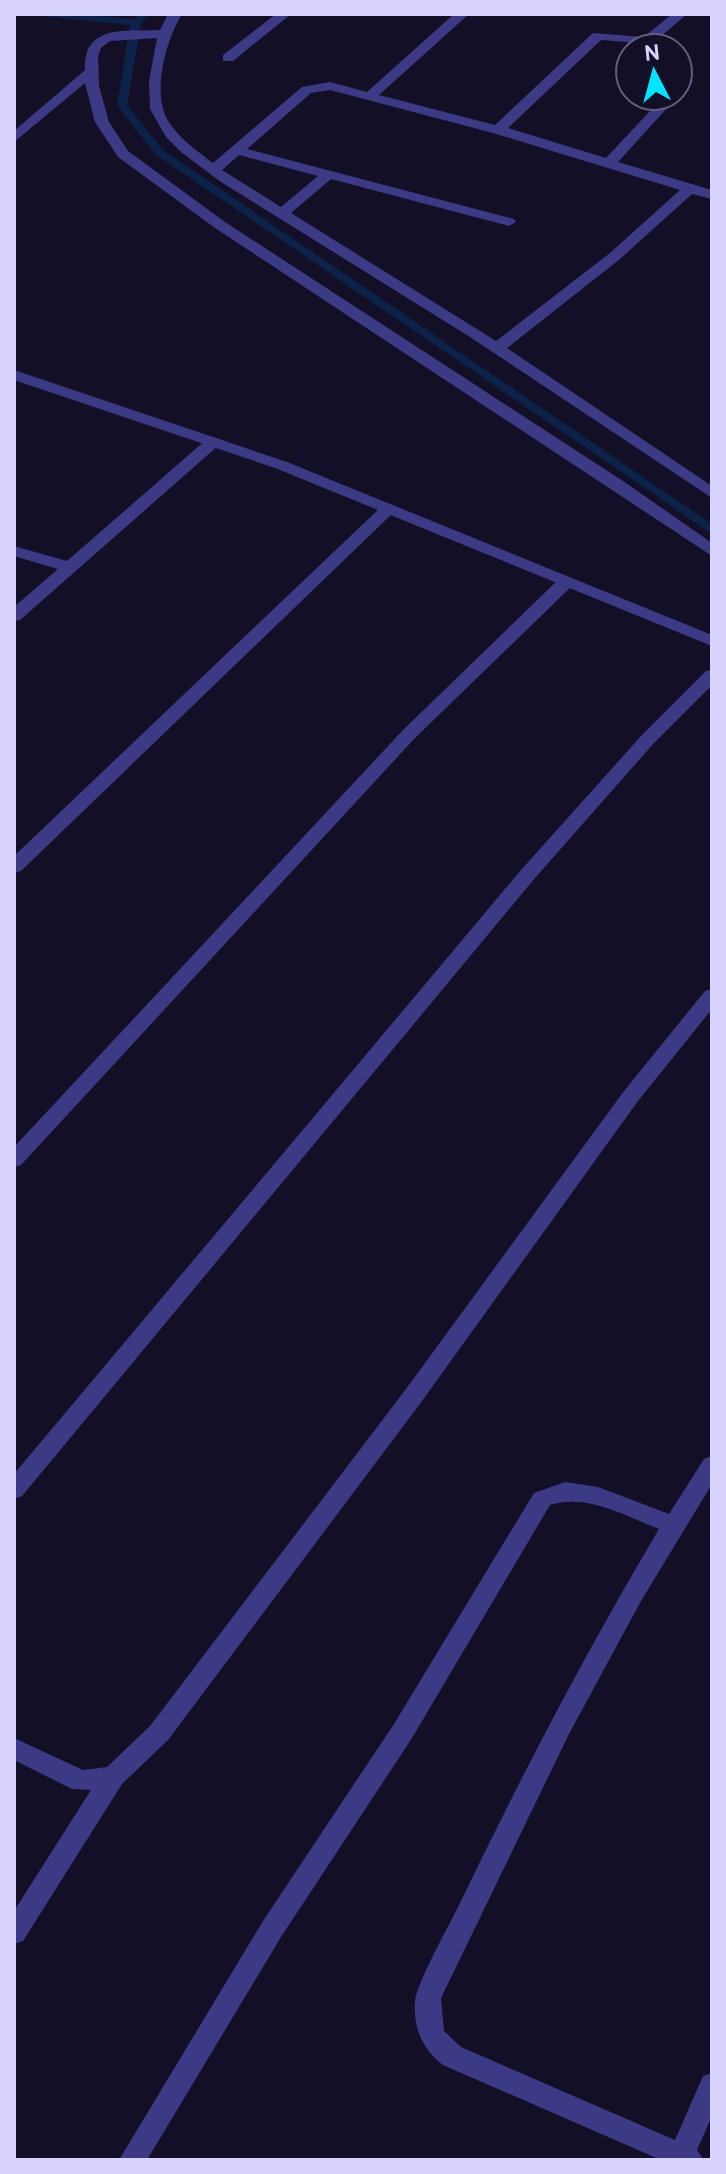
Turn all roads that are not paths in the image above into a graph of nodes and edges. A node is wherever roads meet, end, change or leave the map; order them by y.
1 (175, 14) edge
2 (284, 14) edge
3 (462, 14) edge
4 (680, 14) edge
5 (157, 34) junction
6 (228, 58) dead end
7 (90, 72) junction
8 (371, 95) junction
9 (656, 112) edge
10 (498, 130) junction
11 (14, 138) edge
12 (236, 150) junction
13 (608, 164) junction
14 (215, 169) junction
15 (329, 174) junction
16 (690, 188) junction
17 (712, 195) edge
18 (282, 213) junction
19 (509, 222) dead end
20 (497, 348) junction
21 (14, 375) edge
22 (213, 442) junction
23 (712, 493) edge
24 (388, 509) junction
25 (14, 551) edge
26 (712, 551) edge
27 (70, 567) junction
28 (566, 582) junction
29 (14, 616) edge
30 (712, 641) edge
31 (712, 675) edge
32 (14, 867) edge
33 (712, 996) edge
34 (14, 1160) edge
35 (712, 1465) edge
36 (14, 1490) edge
37 (673, 1525) junction
38 (14, 1748) edge
39 (113, 1777) junction
40 (14, 1933) edge
41 (712, 2085) edge
42 (686, 2158) edge
43 (132, 2160) edge

1 - 5 street
2 - 6 street
3 - 8 street
4 - 10 street
5 - 7 street
5 - 14 street
7 - 11 street
7 - 26 street
8 - 10 street
8 - 12 street
9 - 13 street
10 - 13 street
12 - 14 street
12 - 15 street
13 - 16 street
14 - 18 street
15 - 18 street
15 - 19 street
16 - 17 street
16 - 20 street
18 - 20 street
20 - 23 street
21 - 22 street
22 - 24 street
22 - 27 street
24 - 28 street
24 - 32 street
25 - 27 street
27 - 29 street
28 - 30 street
28 - 34 street
31 - 36 street
33 - 39 street
35 - 37 street
37 - 42 street
37 - 43 street
38 - 39 street
39 - 40 street
41 - 42 street

